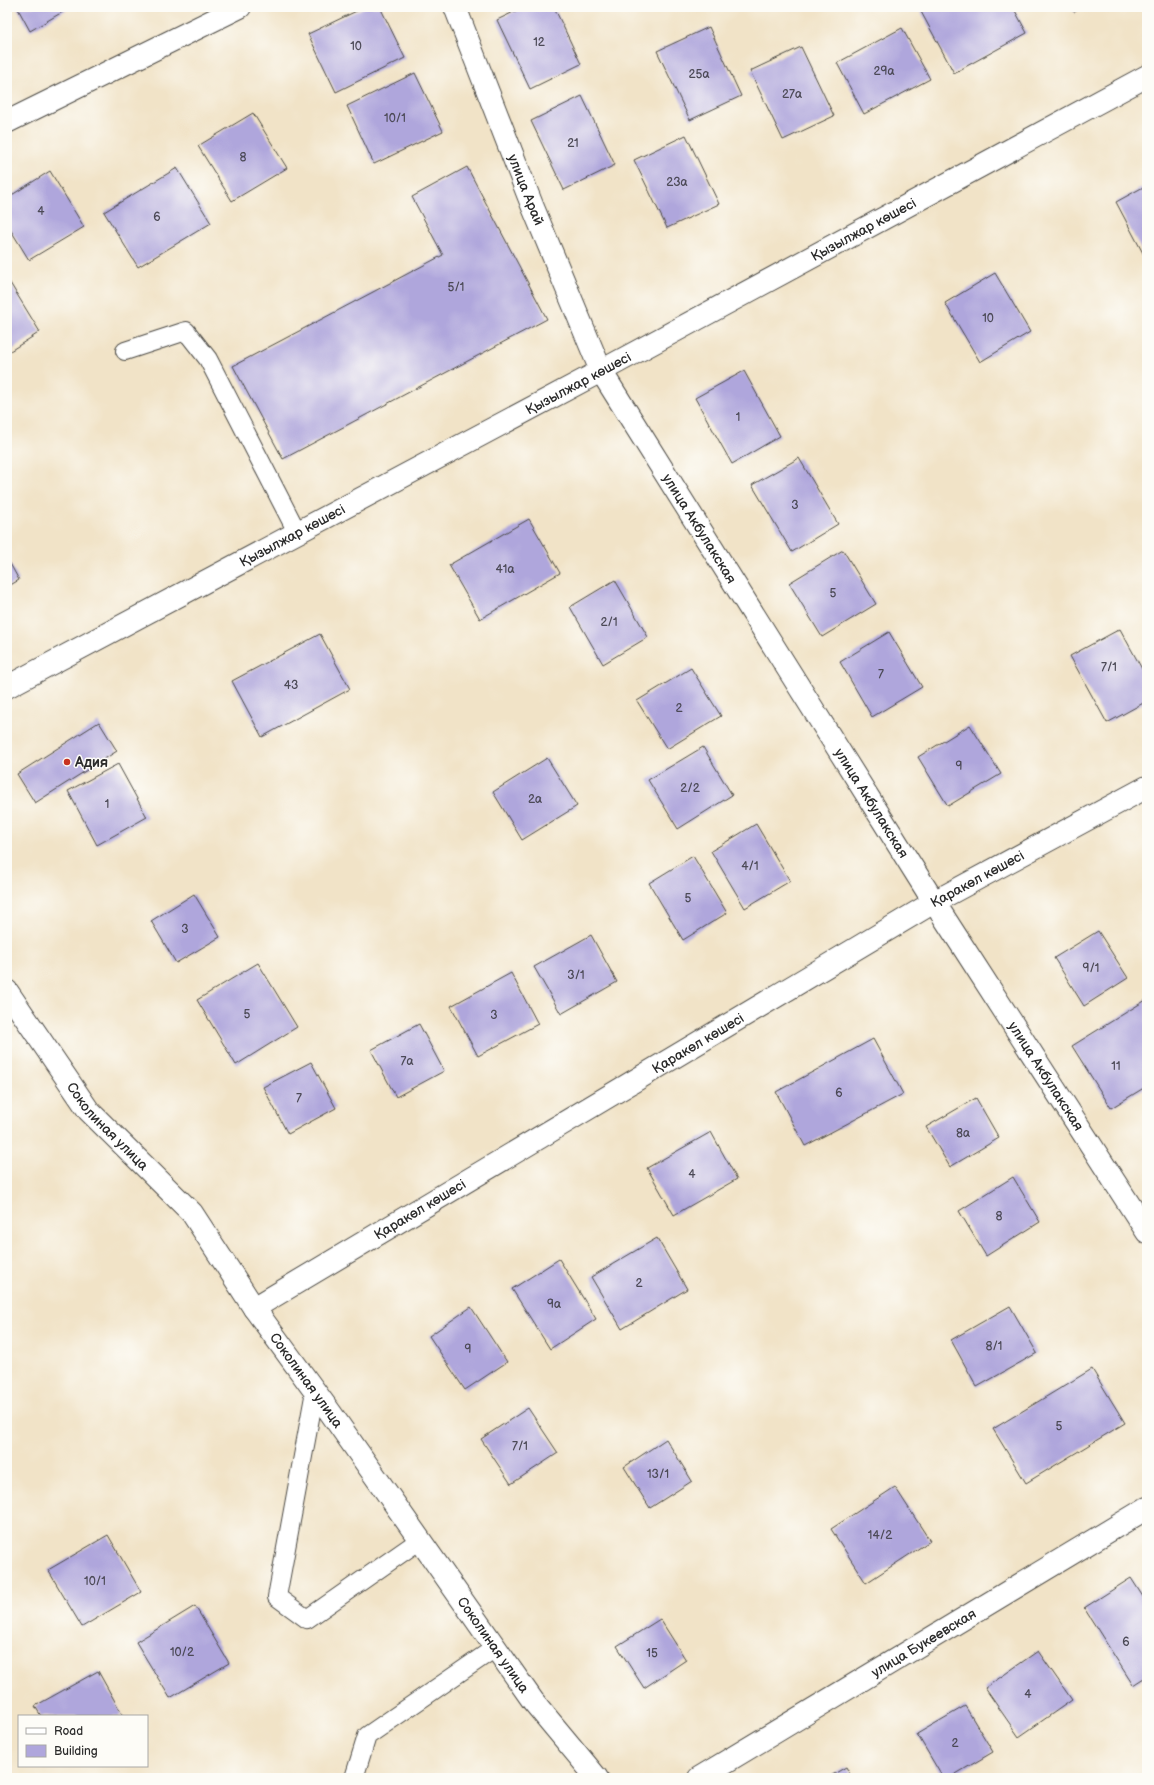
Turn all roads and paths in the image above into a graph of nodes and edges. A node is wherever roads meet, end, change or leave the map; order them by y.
1 (240, 7) edge
2 (455, 7) edge
3 (1147, 76) edge
4 (7, 122) edge
5 (125, 352) dead end
6 (601, 371) junction
7 (297, 532) junction
8 (7, 687) edge
9 (1147, 787) edge
10 (934, 902) junction
11 (7, 991) edge
12 (1147, 1232) edge
13 (254, 1308) junction
14 (315, 1391) junction
15 (1147, 1508) edge
16 (420, 1540) junction
17 (495, 1648) junction
18 (354, 1778) edge
19 (597, 1778) edge
20 (699, 1778) edge

1 - 4 street
2 - 6 street, улица Арай
3 - 6 street, Қызылжар көшесі
5 - 7 lane
6 - 7 street, Қызылжар көшесі
6 - 10 street, улица Акбулакская
7 - 8 street, Қызылжар көшесі
9 - 10 street, Қаракөл көшесі
10 - 12 street, улица Акбулакская
10 - 13 street, Қаракөл көшесі
11 - 13 street, Соколиная улица
13 - 14 street, Соколиная улица
14 - 16 street, Соколиная улица
14 - 16 lane
15 - 20 street, улица Букеевская
16 - 17 street, Соколиная улица
17 - 18 lane
17 - 19 street, Соколиная улица

